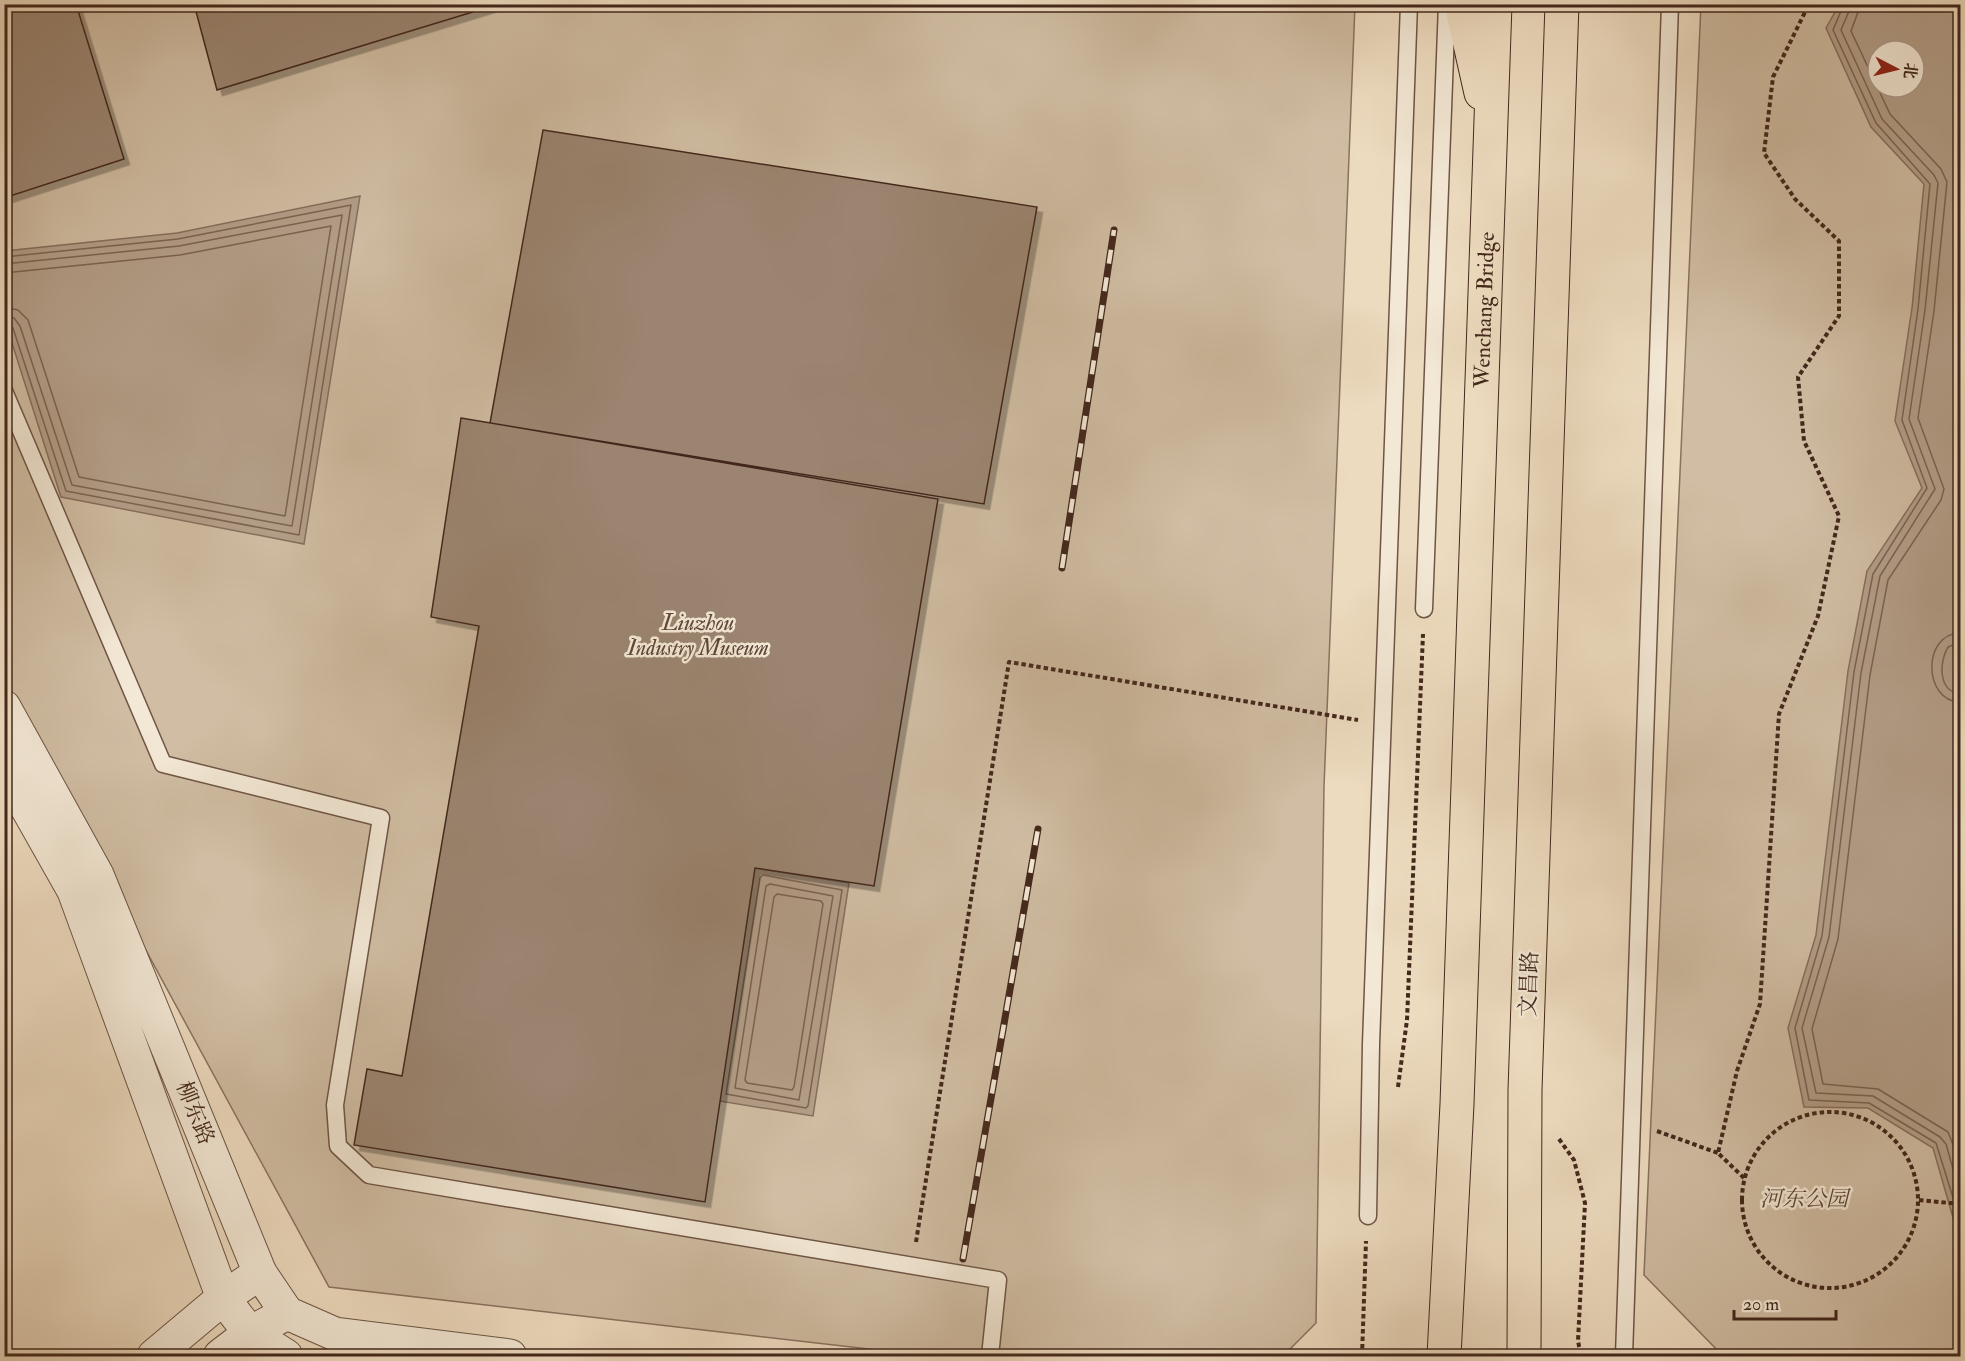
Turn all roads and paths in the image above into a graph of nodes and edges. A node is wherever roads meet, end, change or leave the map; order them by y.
1 (1409, 4) edge
2 (1447, 4) edge
3 (1461, 4) edge
4 (1495, 4) edge
5 (1562, 4) edge
6 (1671, 4) edge
7 (1809, 4) edge
8 (1491, 136) junction
9 (4, 391) edge
10 (1424, 609) dead end
11 (4, 707) edge
12 (1382, 724) junction
13 (4, 767) edge
14 (1632, 1122) junction
15 (1556, 1134) dead end
16 (1718, 1153) junction
17 (1744, 1178) junction
18 (1919, 1200) junction
19 (1960, 1204) edge
20 (1368, 1216) dead end
21 (913, 1266) junction
22 (260, 1273) junction
23 (224, 1298) junction
24 (287, 1313) junction
25 (250, 1333) junction
26 (154, 1356) edge
27 (220, 1356) edge
28 (286, 1356) edge
29 (510, 1356) edge
30 (990, 1356) edge
31 (1444, 1356) edge
32 (1524, 1356) edge
33 (1581, 1356) edge
34 (1624, 1356) edge

1 - 12 lane
2 - 10 lane
3 - 8 main road
4 - 8 main road, Wenchang Bridge
5 - 32 main road, 文昌路
6 - 14 lane
7 - 16 path
8 - 31 main road, Wenchang Bridge
9 - 21 lane
11 - 22 street, 柳东路
12 - 20 lane
12 - 21 path
13 - 23 street, 柳东路
14 - 16 path
14 - 34 lane
15 - 33 path
16 - 17 path
17 - 18 path
17 - 18 path
18 - 19 path
21 - 30 lane
22 - 23 street
22 - 24 street, 柳东路
23 - 25 street, 柳东路
23 - 26 street
24 - 25 street
24 - 29 street
25 - 27 street
25 - 28 street, 柳东路

